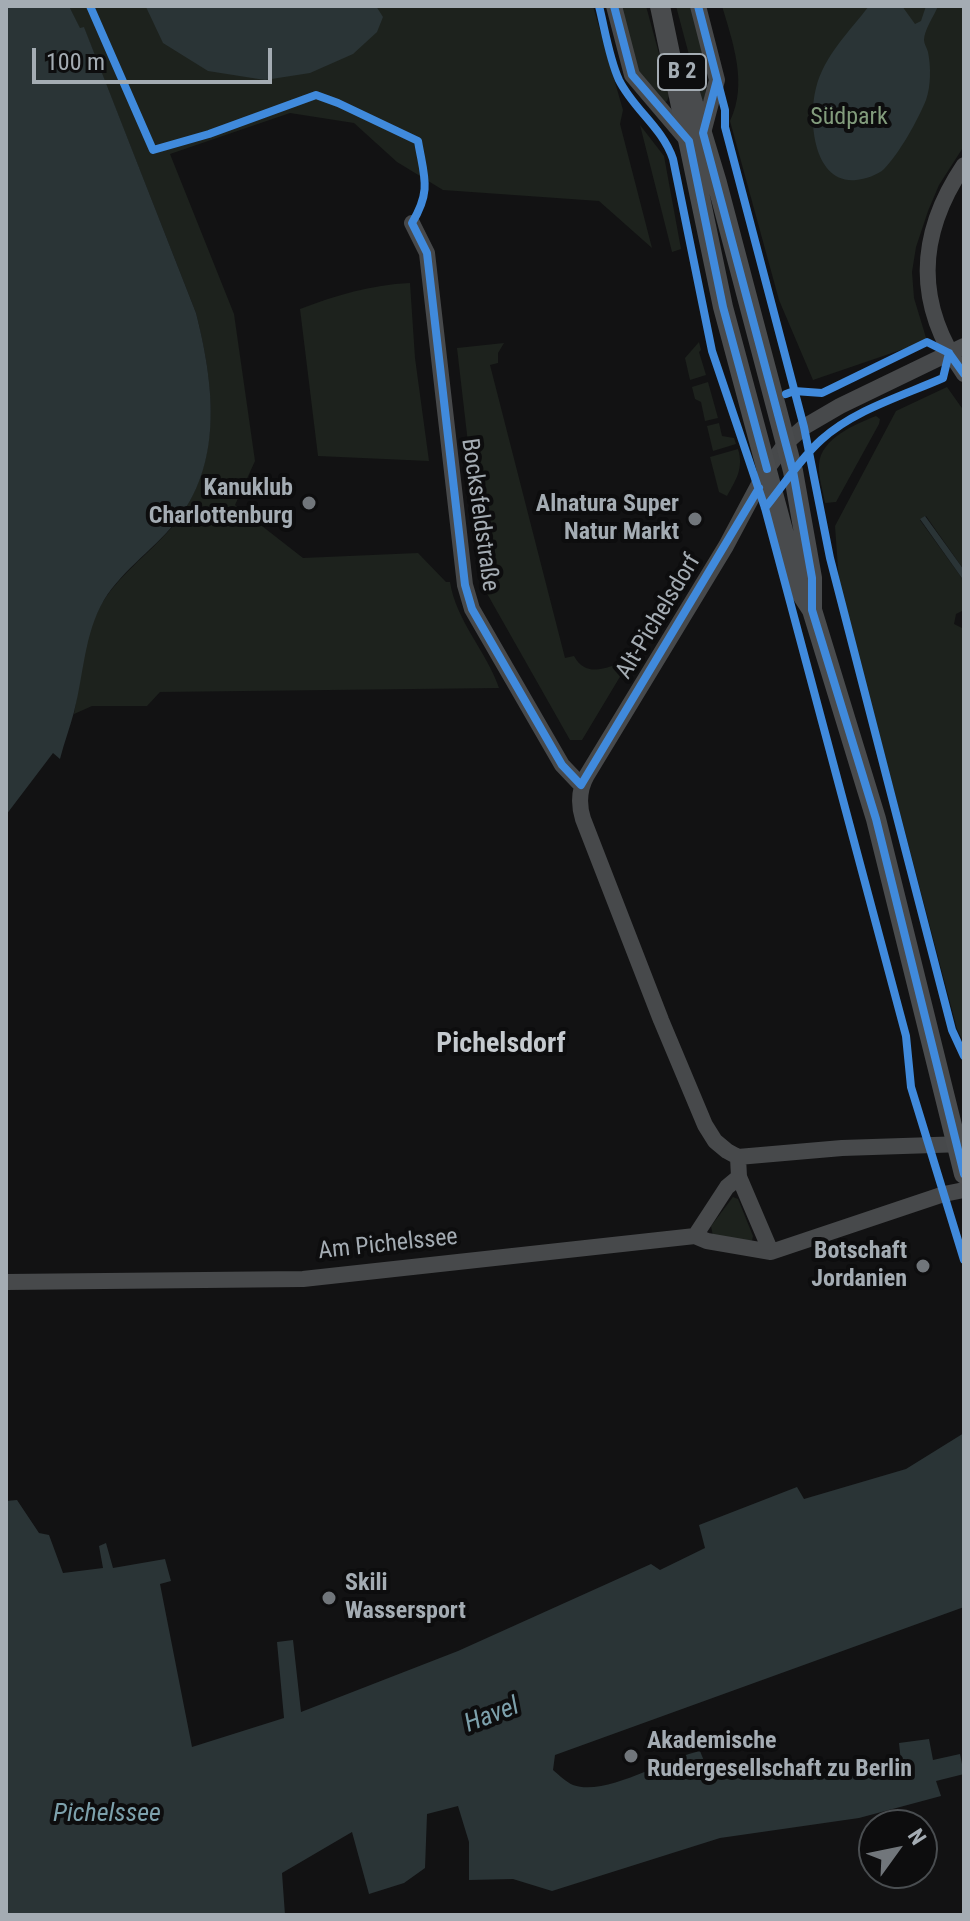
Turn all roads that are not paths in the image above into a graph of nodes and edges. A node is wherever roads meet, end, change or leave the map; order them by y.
1 (614, 6) edge
2 (698, 6) edge
3 (660, 8) edge
4 (696, 137) junction
5 (964, 165) edge
6 (412, 223) dead end
7 (956, 349) edge
8 (964, 374) edge
9 (786, 443) junction
10 (767, 469) junction
11 (812, 610) junction
12 (581, 785) junction
13 (960, 1143) edge
14 (738, 1157) junction
15 (964, 1174) edge
16 (739, 1177) junction
17 (964, 1190) edge
18 (695, 1236) junction
19 (771, 1252) junction
20 (6, 1282) edge

1 - 4 street
2 - 4 street
3 - 4 main road, B 2
4 - 9 main road, B 2
4 - 10 main road, B 2
5 - 7 street
6 - 12 street, Bocksfeldstraße
7 - 8 street
7 - 9 street, Alt-Pichelsdorf
9 - 10 street, Alt-Pichelsdorf
9 - 11 main road, B 2
10 - 11 main road, B 2
10 - 12 street, Alt-Pichelsdorf
11 - 13 main road, B 2
12 - 14 street
13 - 14 street
13 - 15 main road, B 2
14 - 16 street
16 - 18 street
16 - 19 street
17 - 19 street
18 - 19 street, Am Pichelssee
18 - 20 street, Am Pichelssee

